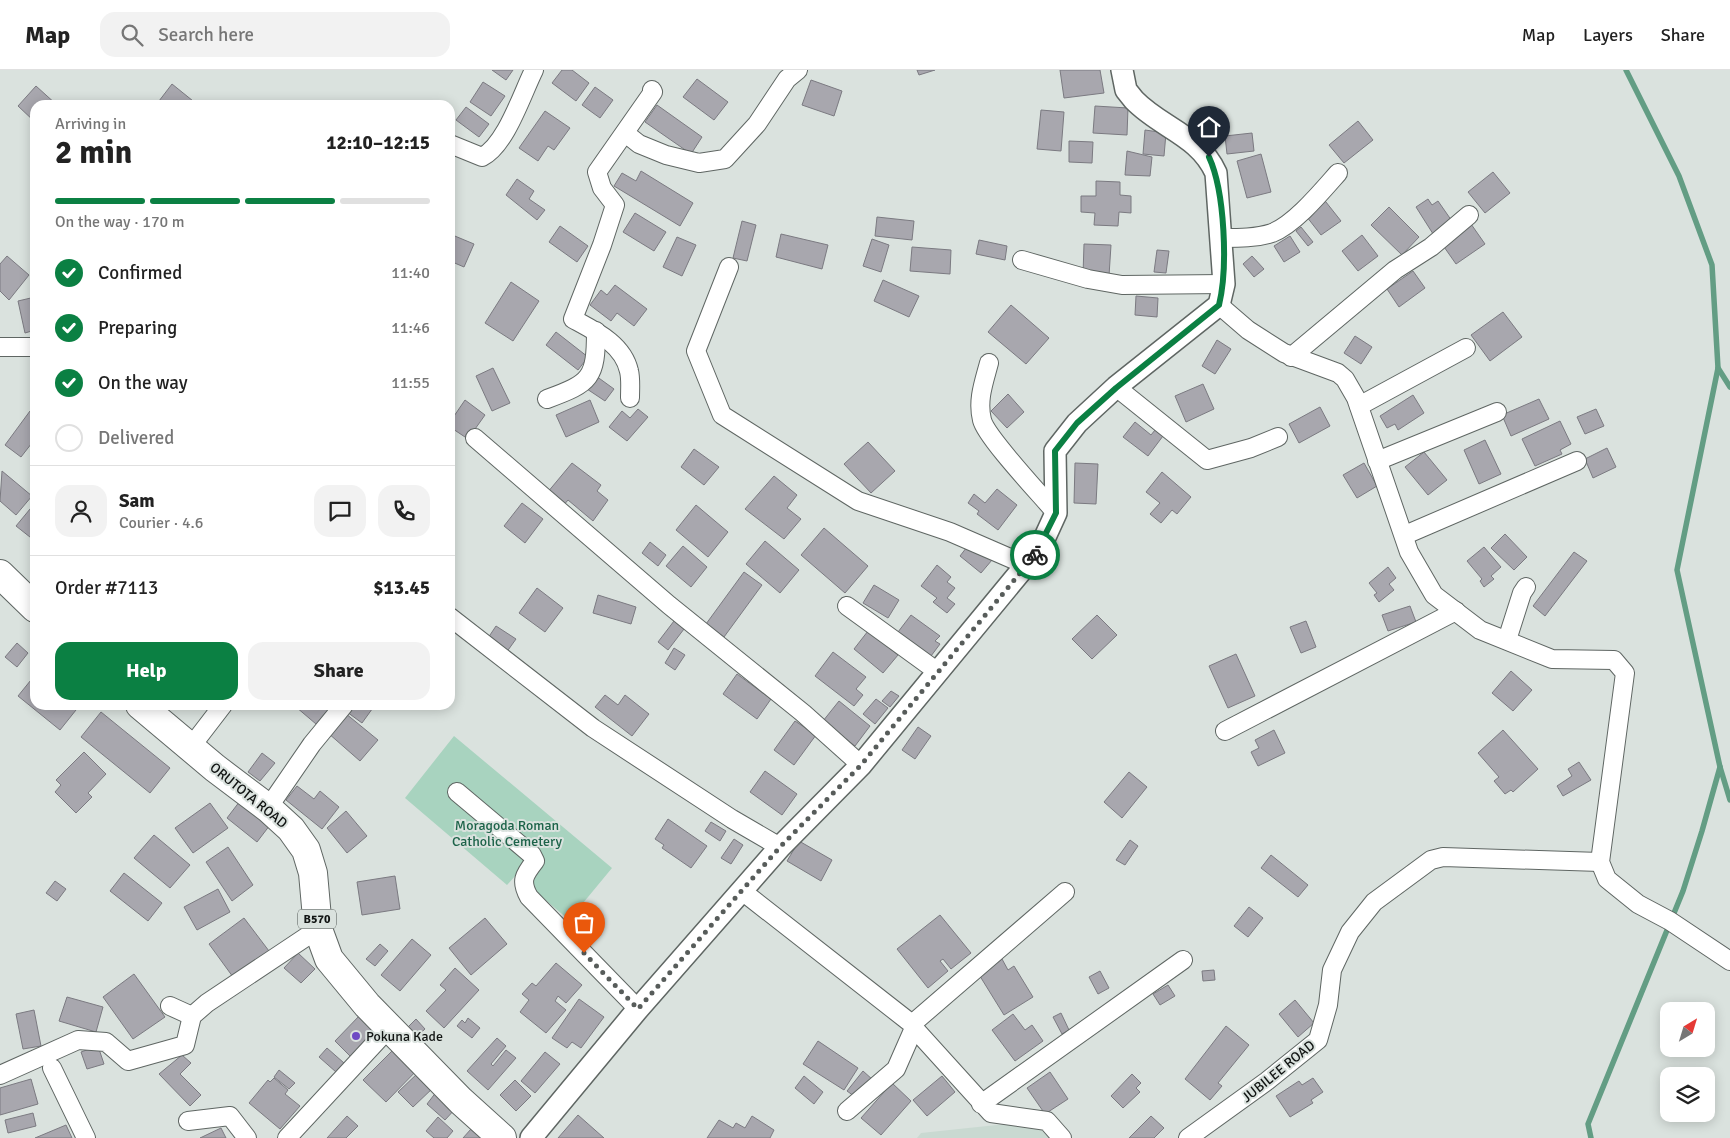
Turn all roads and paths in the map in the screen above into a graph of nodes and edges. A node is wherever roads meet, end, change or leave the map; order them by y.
1 (534, 70) edge
2 (1122, 70) edge
3 (788, 73) edge
4 (652, 90) dead end
5 (624, 133) junction
6 (455, 146) edge
7 (1338, 173) dead end
8 (1469, 215) dead end
9 (1223, 238) junction
10 (1022, 260) dead end
11 (729, 267) dead end
12 (1224, 284) junction
13 (1219, 305) junction
14 (596, 331) junction
15 (0, 347) edge
16 (30, 347) edge
17 (1466, 348) dead end
18 (1292, 356) junction
19 (989, 363) dead end
20 (1116, 388) junction
21 (630, 398) dead end
22 (547, 399) dead end
23 (1358, 406) junction
24 (1498, 412) dead end
25 (1278, 437) dead end
26 (475, 438) dead end
27 (1377, 460) junction
28 (1577, 462) dead end
29 (1056, 513) junction
30 (1404, 535) junction
31 (1026, 565) junction
32 (0, 574) edge
33 (1526, 588) dead end
34 (30, 603) edge
35 (847, 606) dead end
36 (1456, 611) junction
37 (455, 621) edge
38 (1507, 640) junction
39 (938, 672) junction
40 (146, 710) edge
41 (219, 710) edge
42 (340, 710) edge
43 (1225, 731) dead end
44 (190, 748) junction
45 (861, 765) junction
46 (457, 792) dead end
47 (268, 808) junction
48 (780, 847) junction
49 (1600, 862) junction
50 (742, 891) junction
51 (1066, 892) dead end
52 (318, 928) junction
53 (1183, 960) dead end
54 (1730, 961) edge
55 (170, 1006) dead end
56 (638, 1009) junction
57 (192, 1016) junction
58 (913, 1026) junction
59 (390, 1027) junction
60 (52, 1068) dead end
61 (0, 1075) edge
62 (981, 1104) junction
63 (847, 1111) dead end
64 (188, 1121) dead end
65 (1201, 1135) edge
66 (86, 1138) edge
67 (247, 1138) edge
68 (287, 1138) edge
69 (502, 1138) edge
70 (531, 1138) edge
71 (1062, 1138) edge

1 - 6 street
2 - 9 street
3 - 5 street
4 - 5 street
5 - 14 street
7 - 9 street
8 - 18 street
9 - 12 street
10 - 12 street
11 - 31 street
12 - 13 street
13 - 18 street
13 - 20 street
14 - 21 street
14 - 22 street
15 - 16 street
17 - 23 street
18 - 23 street
19 - 29 street
20 - 25 street
20 - 29 street
23 - 27 street
24 - 27 street
26 - 45 street
27 - 30 street
28 - 30 street
29 - 31 street
30 - 36 street
31 - 39 street
32 - 34 main road
33 - 38 street
35 - 39 street
36 - 38 street
36 - 43 street
37 - 48 street
38 - 49 street
39 - 45 street
40 - 44 main road, ORUTOTA ROAD / B570
41 - 44 street
42 - 47 street
44 - 47 main road, ORUTOTA ROAD / B570
45 - 48 street
46 - 56 street
47 - 52 main road, ORUTOTA ROAD / B570
48 - 50 street
49 - 54 street
49 - 65 street, JUBILEE ROAD
50 - 56 street
50 - 58 street
51 - 58 street
52 - 57 street
52 - 59 main road, ORUTOTA ROAD / B570
53 - 62 street
55 - 57 street
56 - 70 street
57 - 61 street
58 - 62 street
58 - 63 street
59 - 68 street
59 - 69 main road, ORUTOTA ROAD / B570
60 - 66 street
62 - 71 street
64 - 67 street

